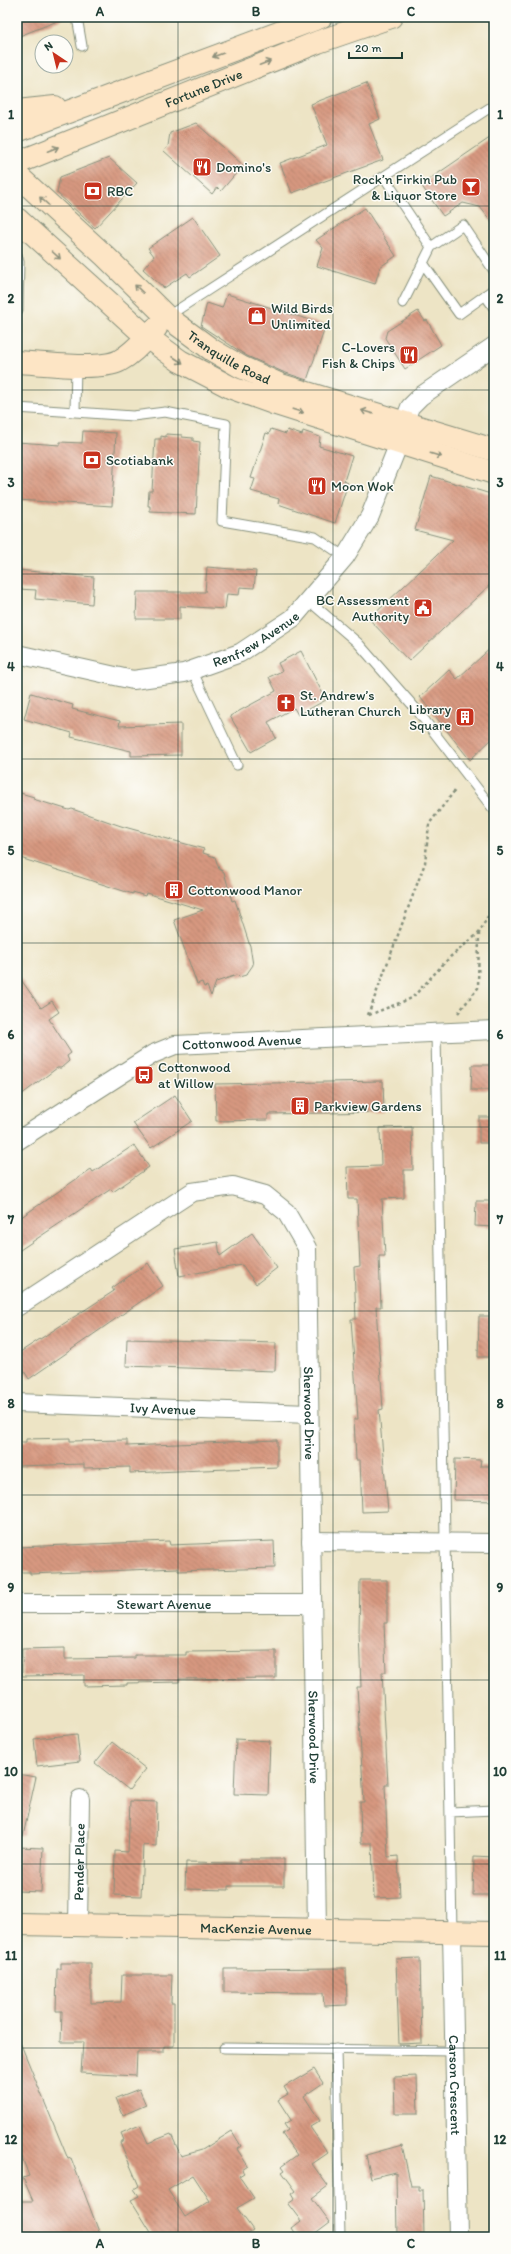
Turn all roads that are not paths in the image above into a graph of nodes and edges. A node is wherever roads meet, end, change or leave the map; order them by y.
1 (77, 17) edge
2 (391, 17) edge
3 (317, 18) edge
4 (82, 46) dead end
5 (94, 101) junction
6 (494, 105) edge
7 (17, 111) edge
8 (17, 131) edge
9 (17, 163) edge
10 (17, 175) edge
11 (384, 177) junction
12 (17, 219) edge
13 (431, 247) junction
14 (17, 255) edge
15 (423, 263) junction
16 (494, 270) edge
17 (494, 289) edge
18 (485, 295) junction
19 (403, 304) dead end
20 (494, 308) edge
21 (18, 310) edge
22 (167, 317) junction
23 (147, 337) junction
24 (494, 346) edge
25 (17, 362) edge
26 (76, 365) junction
27 (17, 408) edge
28 (76, 412) junction
29 (402, 433) junction
30 (494, 450) edge
31 (494, 473) edge
32 (345, 557) junction
33 (308, 600) junction
34 (17, 654) edge
35 (192, 670) junction
36 (237, 765) dead end
37 (494, 810) edge
38 (494, 1030) edge
39 (436, 1033) junction
40 (17, 1141) edge
41 (17, 1306) edge
42 (17, 1403) edge
43 (309, 1414) junction
44 (311, 1541) junction
45 (445, 1542) junction
46 (494, 1543) edge
47 (17, 1604) edge
48 (312, 1604) junction
49 (80, 1799) dead end
50 (494, 1810) edge
51 (450, 1812) junction
52 (17, 1924) edge
53 (78, 1925) junction
54 (317, 1930) junction
55 (452, 1932) junction
56 (494, 1933) edge
57 (224, 2048) dead end
58 (336, 2049) junction
59 (454, 2051) junction
60 (340, 2237) edge
61 (458, 2237) edge

1 - 4 lane
9 -> 2 main road, Fortune Drive
3 -> 5 main road, Fortune Drive
5 - 7 main road
5 - 8 main road, Fortune Drive
6 - 11 lane
22 -> 10 main road, Tranquille Road
11 - 13 lane
11 - 22 lane
12 -> 23 main road, Tranquille Road
13 - 15 lane
13 - 16 lane
14 - 21 lane
15 - 18 lane
15 - 19 lane
17 - 18 lane
18 - 20 lane
22 - 23 main road
29 -> 22 main road, Tranquille Road
23 - 26 main road
23 -> 29 main road, Tranquille Road
24 - 29 street, Renfrew Avenue
25 - 26 main road
26 - 28 lane
27 - 28 lane
28 - 32 lane
29 - 30 main road, Tranquille Road
29 -> 31 main road, Tranquille Road
29 - 32 street, Renfrew Avenue
32 - 33 street, Renfrew Avenue
33 - 35 street, Renfrew Avenue
33 - 37 lane
34 - 35 street, Renfrew Avenue
35 - 36 lane
38 - 39 street, Cottonwood Avenue
39 - 40 street, Cottonwood Avenue
39 - 45 lane
41 - 43 street, Sherwood Drive
42 - 43 street, Ivy Avenue
43 - 44 street, Sherwood Drive
44 - 45 street
44 - 48 street, Sherwood Drive
45 - 46 street
45 - 51 lane
47 - 48 street, Stewart Avenue
48 - 54 street, Sherwood Drive
49 - 53 street, Pender Place
50 - 51 lane
51 - 55 lane
52 - 53 main road, MacKenzie Avenue
53 - 54 main road, MacKenzie Avenue
54 - 55 main road, MacKenzie Avenue
55 - 56 main road, MacKenzie Avenue
55 - 59 street, Carson Crescent
57 - 58 lane
58 - 59 lane
58 - 60 lane
59 - 61 street, Carson Crescent

